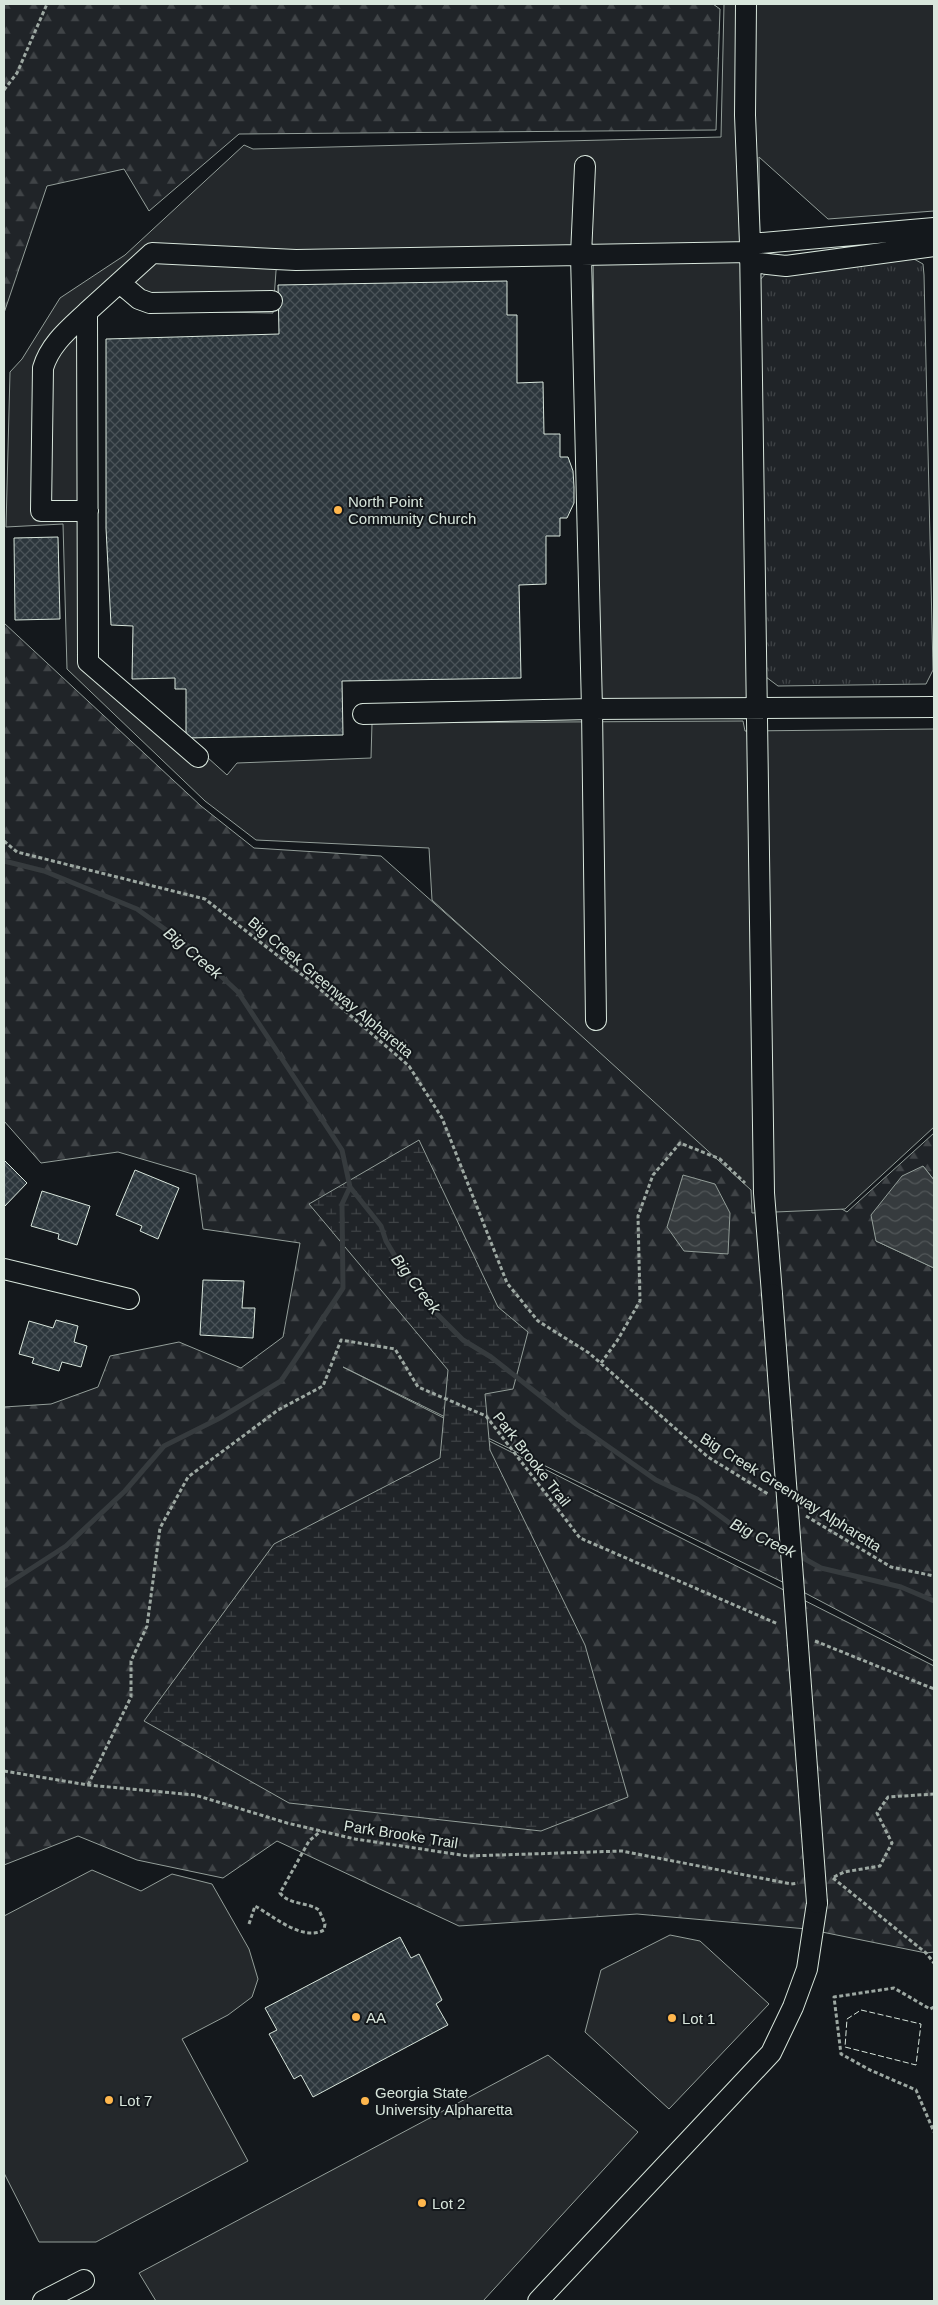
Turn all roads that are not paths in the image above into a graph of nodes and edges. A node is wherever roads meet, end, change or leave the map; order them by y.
1 (746, 4) edge
2 (585, 166) dead end
3 (934, 228) edge
4 (934, 246) edge
5 (750, 253) junction
6 (581, 255) junction
7 (120, 282) junction
8 (272, 301) dead end
9 (87, 312) junction
10 (88, 511) junction
11 (934, 707) edge
12 (592, 709) junction
13 (758, 709) junction
14 (363, 714) dead end
15 (198, 757) dead end
16 (596, 1020) dead end
17 (4, 1269) edge
18 (129, 1299) dead end
19 (84, 2280) dead end
20 (43, 2301) edge
21 (538, 2301) edge

1 - 5 street
2 - 6 street
3 - 5 street
4 - 5 street
5 - 6 street
5 - 13 street
6 - 7 street
6 - 12 street
7 - 8 street
7 - 9 street
9 - 10 street
9 - 10 street
10 - 15 street
11 - 13 street
12 - 13 street
12 - 14 street
12 - 16 street
13 - 21 street, bridge
17 - 18 street
19 - 20 street

